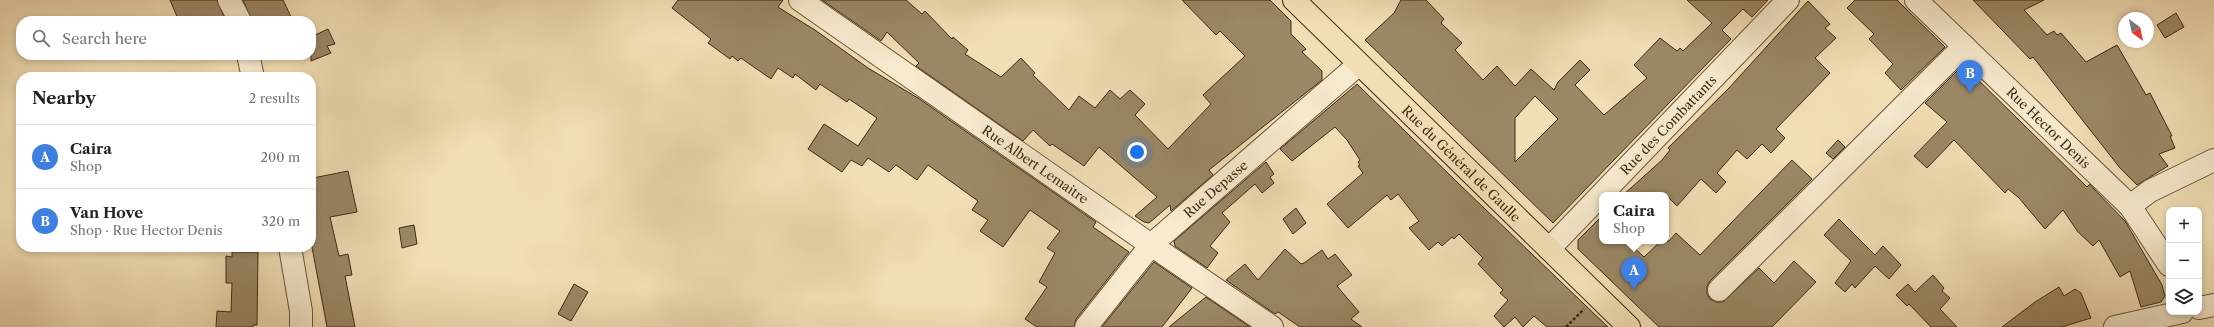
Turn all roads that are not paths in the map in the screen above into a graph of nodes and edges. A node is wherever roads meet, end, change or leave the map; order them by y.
1 (229, 0) edge
2 (800, 0) edge
3 (1294, 0) edge
4 (1788, 0) edge
5 (1916, 0) edge
6 (237, 16) edge
7 (1964, 46) junction
8 (249, 60) edge
9 (1359, 64) junction
10 (253, 72) edge
11 (2214, 160) edge
12 (1604, 192) edge
13 (1599, 197) edge
14 (2130, 206) junction
15 (1150, 245) junction
16 (1549, 249) junction
17 (291, 252) edge
18 (2166, 260) edge
19 (1719, 290) dead end
20 (2214, 305) edge
21 (2202, 307) edge
22 (2169, 315) edge
23 (301, 327) edge
24 (1086, 327) edge
25 (1272, 327) edge
26 (1629, 327) edge
27 (2115, 327) edge

1 - 6 street
2 - 15 street, Rue Albert Lemaitre
3 - 9 main road, Rue du Général de Gaulle
4 - 12 street, Rue des Combattants
5 - 7 street, Rue Hector Denis
7 - 14 street, Rue Hector Denis
7 - 19 street
8 - 10 street
9 - 15 street, Rue Depasse
9 - 16 main road, Rue du Général de Gaulle
11 - 14 street
13 - 16 street, Rue des Combattants
14 - 18 street, Rue Hector Denis
15 - 24 street, Rue Depasse
15 - 25 street, Rue Albert Lemaitre
16 - 26 main road, Rue du Général de Gaulle
17 - 23 street
20 - 21 street
22 - 27 street

